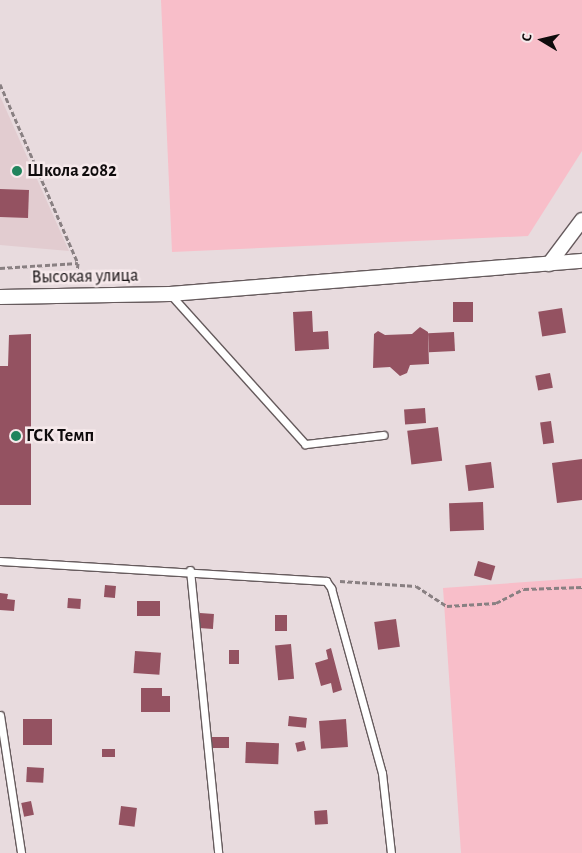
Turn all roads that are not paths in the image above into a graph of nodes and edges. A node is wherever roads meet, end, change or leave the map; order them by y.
1 (582, 220) edge
2 (582, 261) edge
3 (549, 264) junction
4 (170, 294) junction
5 (0, 296) edge
6 (382, 435) dead end
7 (0, 561) edge
8 (190, 570) junction
9 (0, 715) edge
10 (21, 853) edge
11 (218, 853) edge
12 (391, 853) edge

1 - 3 street
2 - 3 street, Высокая улица
3 - 4 street, Высокая улица
4 - 5 street, Высокая улица
4 - 6 lane
7 - 8 lane
8 - 11 lane
8 - 12 lane
9 - 10 lane

